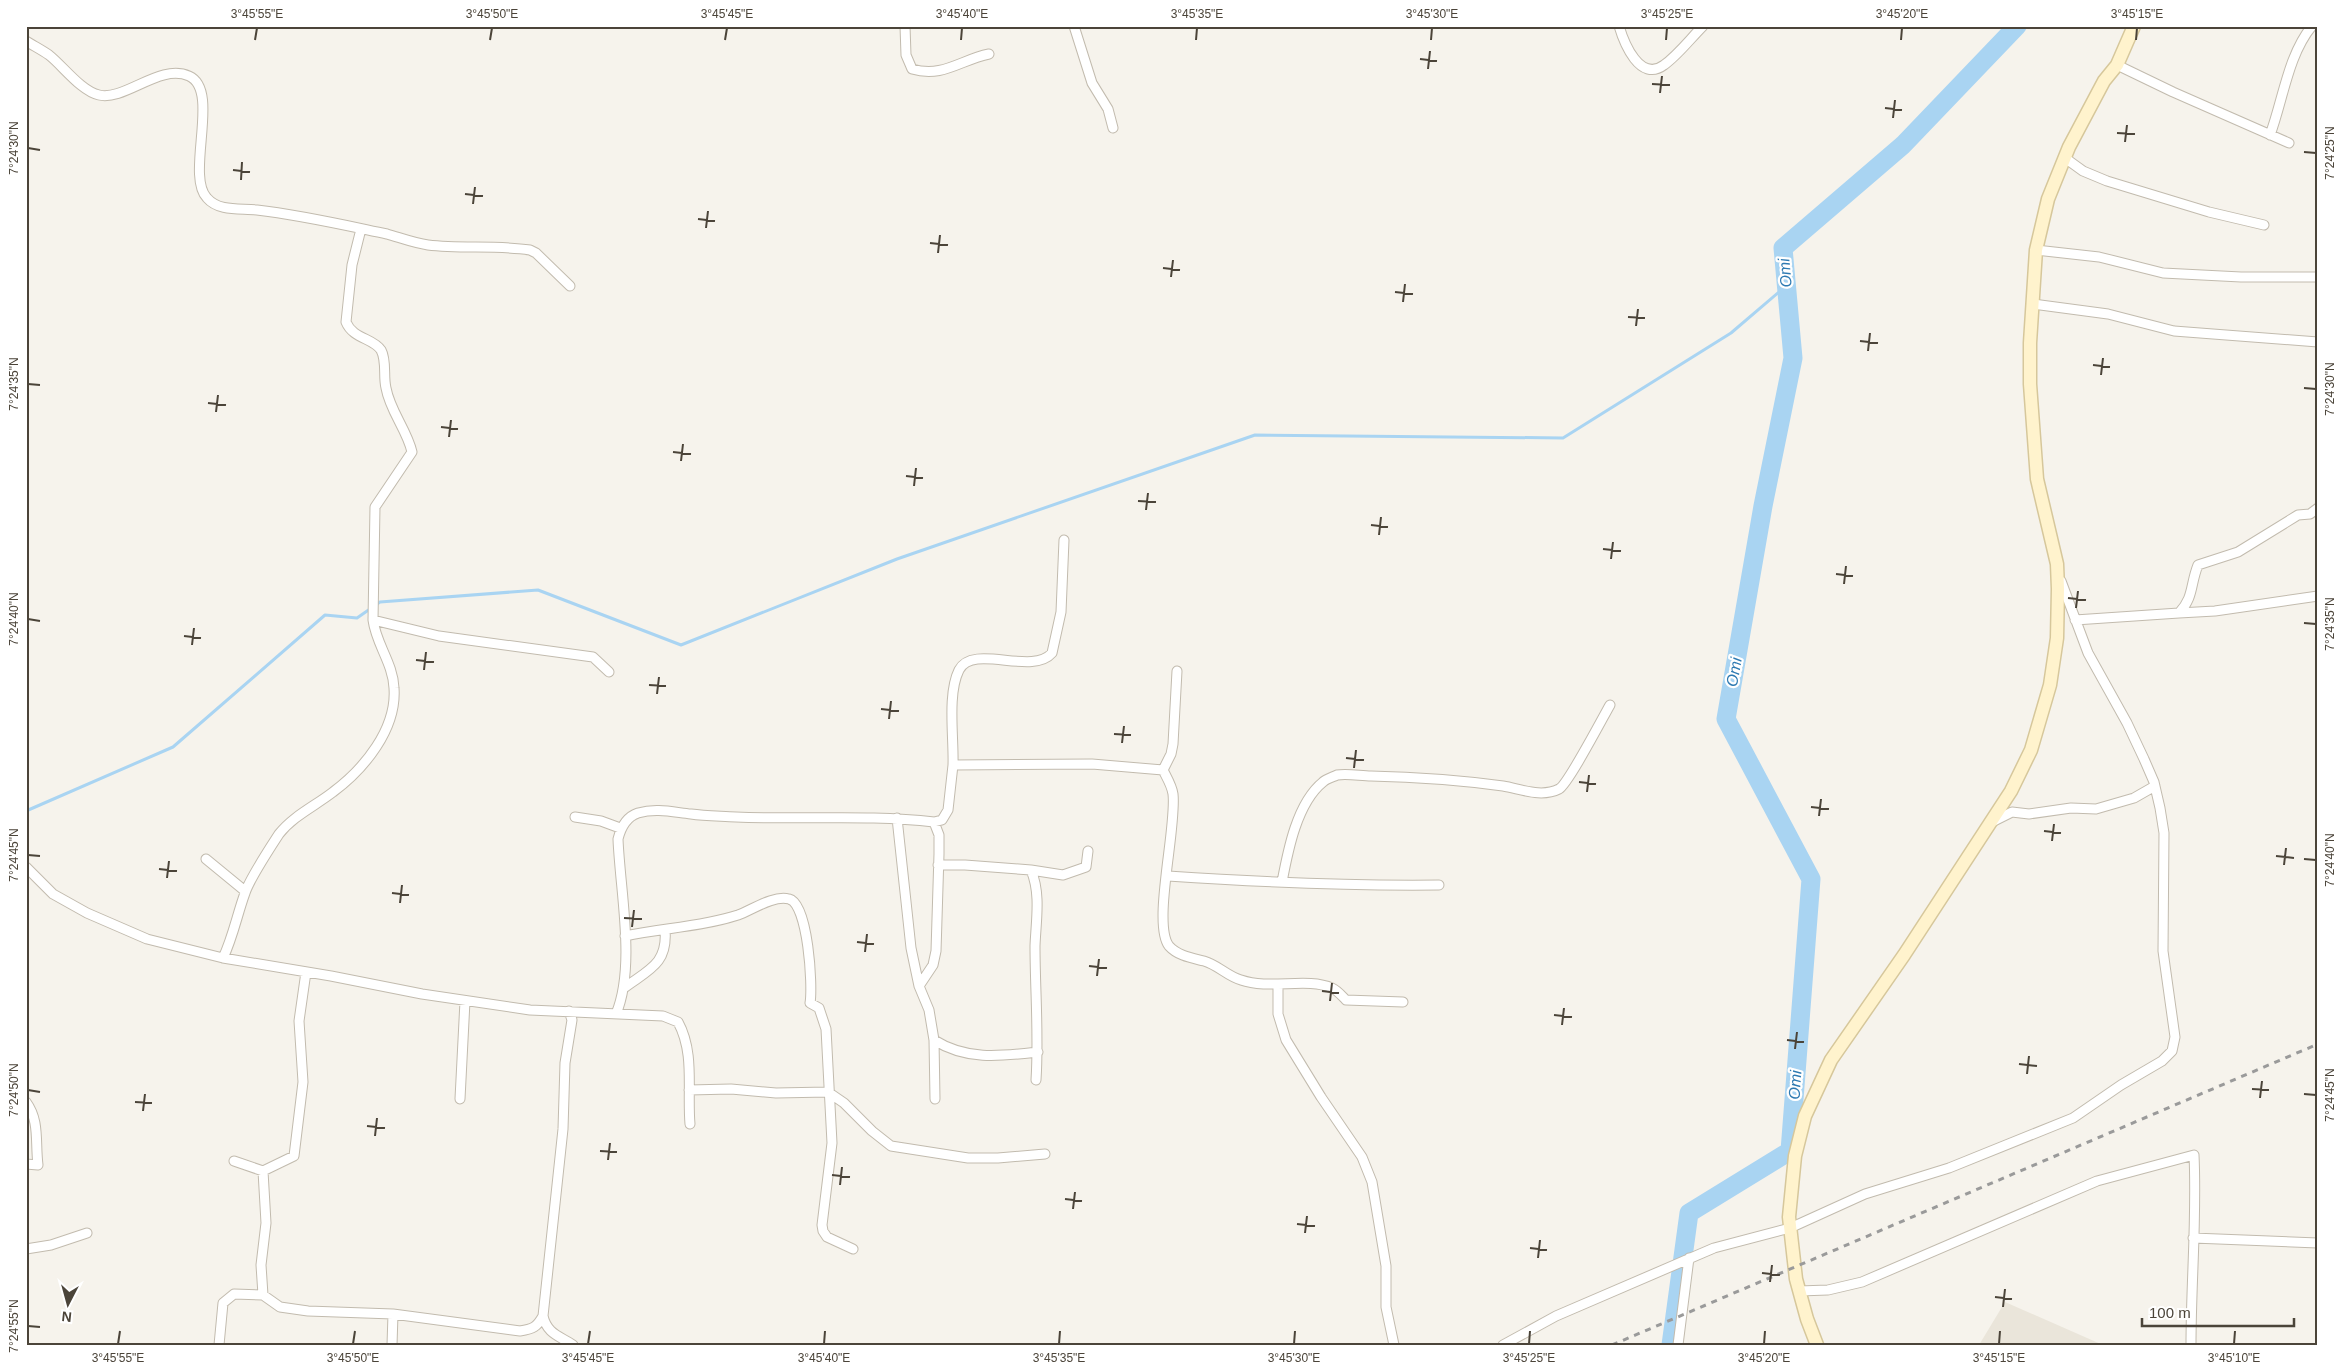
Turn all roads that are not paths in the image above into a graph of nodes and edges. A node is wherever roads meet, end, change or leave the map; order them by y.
1 (905, 26) edge
2 (1074, 26) edge
3 (1619, 26) edge
4 (1703, 26) edge
5 (2134, 26) edge
6 (2312, 26) edge
7 (26, 41) edge
8 (989, 54) dead end
9 (2116, 64) junction
10 (1113, 128) dead end
11 (2270, 135) junction
12 (2289, 143) dead end
13 (2065, 158) junction
14 (2264, 225) dead end
15 (361, 229) junction
16 (2036, 250) junction
17 (2318, 277) edge
18 (570, 286) dead end
19 (2033, 304) junction
20 (2318, 342) edge
21 (2318, 508) edge
22 (1064, 540) dead end
23 (2056, 564) junction
24 (2318, 596) edge
25 (2179, 613) junction
26 (373, 620) junction
27 (2075, 620) junction
28 (1176, 671) dead end
29 (609, 672) dead end
30 (1610, 705) dead end
31 (953, 765) junction
32 (1163, 770) junction
33 (2155, 786) junction
34 (575, 817) dead end
35 (897, 818) junction
36 (934, 822) junction
37 (1992, 822) junction
38 (620, 828) junction
39 (1088, 851) dead end
40 (206, 859) dead end
41 (938, 866) junction
42 (27, 868) edge
43 (1031, 870) junction
44 (1168, 876) junction
45 (1282, 882) junction
46 (1439, 885) dead end
47 (245, 891) junction
48 (665, 930) junction
49 (625, 936) junction
50 (223, 958) junction
51 (306, 972) junction
52 (1278, 985) junction
53 (919, 986) junction
54 (624, 988) junction
55 (464, 1001) junction
56 (1403, 1002) dead end
57 (569, 1011) junction
58 (616, 1014) junction
59 (934, 1040) junction
60 (1038, 1052) junction
61 (1036, 1080) dead end
62 (689, 1090) junction
63 (828, 1092) junction
64 (460, 1099) dead end
65 (935, 1099) dead end
66 (26, 1102) edge
67 (690, 1124) dead end
68 (1045, 1154) dead end
69 (234, 1161) dead end
70 (26, 1164) edge
71 (263, 1171) junction
72 (1790, 1228) junction
73 (87, 1233) dead end
74 (2194, 1238) junction
75 (2318, 1243) edge
76 (26, 1249) edge
77 (853, 1250) dead end
78 (1690, 1258) junction
79 (1799, 1291) junction
80 (262, 1295) junction
81 (393, 1314) junction
82 (543, 1316) junction
83 (219, 1345) edge
84 (392, 1345) edge
85 (573, 1345) edge
86 (1394, 1345) edge
87 (1502, 1345) edge
88 (1678, 1345) edge
89 (1818, 1345) edge
90 (2191, 1345) edge

1 - 8 street
2 - 10 street
3 - 4 street
5 - 9 main road
6 - 11 street
7 - 15 street
9 - 11 street
9 - 13 main road
11 - 12 street
13 - 14 street
13 - 16 main road
15 - 18 street
15 - 26 street
16 - 17 street
16 - 19 main road
19 - 20 street
19 - 23 main road
21 - 25 street
22 - 31 street
23 - 27 street
23 - 37 main road
24 - 25 street
25 - 27 street
26 - 29 street
26 - 47 street
27 - 33 street
28 - 32 street
30 - 45 street
31 - 32 street
31 - 36 street
32 - 44 street
33 - 37 street
33 - 72 street
34 - 38 street
35 - 36 street
35 - 38 street
35 - 53 street
36 - 41 street
37 - 72 main road
38 - 49 street
39 - 43 street
40 - 47 street
41 - 43 street
41 - 53 street
42 - 50 street
43 - 60 street
44 - 45 street
44 - 52 street
45 - 46 street
47 - 50 street
48 - 49 street
48 - 54 street
48 - 63 street
49 - 54 street
50 - 51 street
51 - 55 street
51 - 71 street
52 - 56 street
52 - 86 street
53 - 59 street
54 - 58 street
55 - 57 street
55 - 64 street
57 - 58 street
57 - 82 street
58 - 62 street
59 - 60 street
59 - 65 street
60 - 61 street
62 - 63 street
62 - 67 street
63 - 68 street
63 - 77 street
66 - 70 street
69 - 71 street
71 - 80 street
72 - 78 street
72 - 79 main road
73 - 76 street
74 - 75 street
74 - 79 street
74 - 90 street
78 - 87 street
78 - 88 street
79 - 89 main road
80 - 81 street
80 - 83 street
81 - 82 street
81 - 84 street
82 - 85 street

